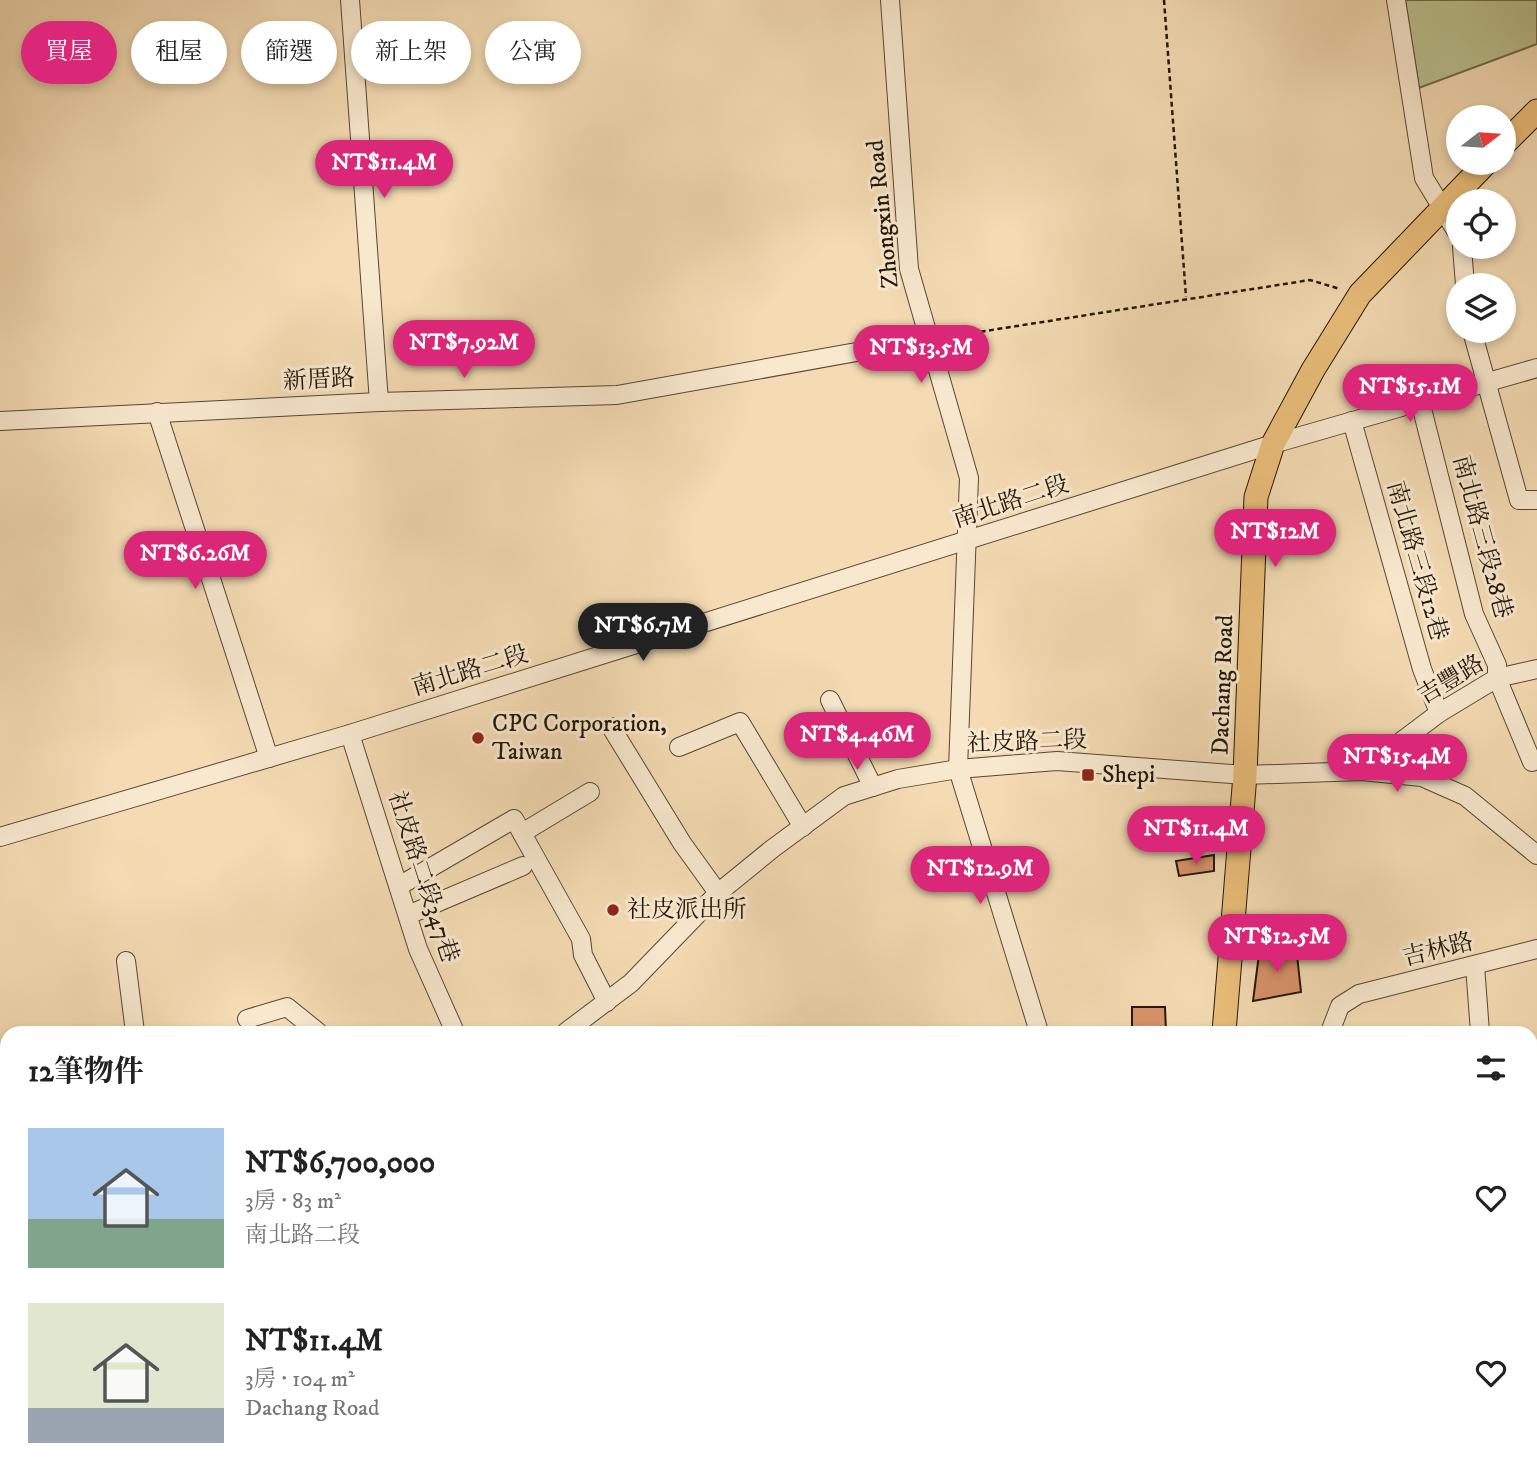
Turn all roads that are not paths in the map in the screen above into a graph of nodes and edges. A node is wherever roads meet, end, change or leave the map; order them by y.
1 (350, 0) edge
2 (890, 0) edge
3 (1396, 0) edge
4 (1537, 111) edge
5 (1516, 132) edge
6 (1474, 175) edge
7 (1441, 207) junction
8 (1446, 215) edge
9 (929, 340) junction
10 (1475, 343) edge
11 (1537, 368) edge
12 (1486, 383) junction
13 (1420, 401) junction
14 (379, 402) junction
15 (157, 412) junction
16 (0, 421) edge
17 (1352, 421) junction
18 (1273, 444) junction
19 (1537, 500) edge
20 (968, 542) junction
21 (1537, 669) edge
22 (1497, 678) junction
23 (830, 700) dead end
24 (1440, 713) junction
25 (611, 727) dead end
26 (350, 734) junction
27 (679, 747) dead end
28 (269, 758) junction
29 (1532, 762) dead end
30 (958, 769) junction
31 (1362, 771) junction
32 (1245, 775) junction
33 (873, 787) junction
34 (590, 792) dead end
35 (803, 827) junction
36 (522, 833) junction
37 (0, 837) edge
38 (1537, 855) edge
39 (523, 866) dead end
40 (399, 886) junction
41 (718, 892) junction
42 (408, 915) junction
43 (1537, 948) edge
44 (127, 961) dead end
45 (1475, 967) junction
46 (607, 1002) junction
47 (247, 1019) dead end
48 (134, 1026) edge
49 (311, 1026) edge
50 (452, 1026) edge
51 (574, 1026) edge
52 (1037, 1026) edge
53 (1224, 1026) edge
54 (1332, 1026) edge
55 (1480, 1026) edge

1 - 14 street
2 - 9 street, Zhongxin Road
3 - 7 street
4 - 5 main road
6 - 7 main road, Dachang Road
7 - 8 street
7 - 18 main road, Dachang Road
9 - 14 street, 新厝路
9 - 20 street, Zhongxin Road
10 - 12 street
11 - 12 street, 南北路二段
12 - 13 street, 南北路二段
12 - 19 street
13 - 17 street, 南北路二段
13 - 22 street, 南北路三段28巷
14 - 15 street, 新厝路
15 - 16 street, 新厝路
15 - 28 street
17 - 18 street, 南北路二段
17 - 24 street, 南北路三段12巷
18 - 20 street, 南北路二段
18 - 32 main road, Dachang Road
20 - 26 street, 南北路二段
20 - 30 street, Zhongxin Road
21 - 22 street, 吉豐路
22 - 24 street, 吉豐路
22 - 29 street, 南北路三段28巷
23 - 33 street
24 - 31 street, 吉豐路
25 - 41 street
26 - 28 street, 南北路二段
26 - 40 street, 社皮路二段347巷
27 - 35 street
28 - 37 street, 南北路二段
30 - 32 street, 社皮路二段
30 - 33 street, 社皮路二段
30 - 52 street, Zhongxin Road
31 - 32 street, 社皮路二段
31 - 38 street, 社皮路二段
32 - 53 main road, Dachang Road
33 - 35 street, 社皮路二段
34 - 36 street
35 - 41 street, 社皮路二段
36 - 40 street
36 - 46 street
39 - 42 street
40 - 42 street, 社皮路二段347巷
41 - 46 street, 社皮路二段
42 - 50 street, 社皮路二段347巷
43 - 45 street, 吉林路
44 - 48 street
45 - 54 street, 吉林路
45 - 55 street
46 - 51 street, 社皮路二段
47 - 49 street

